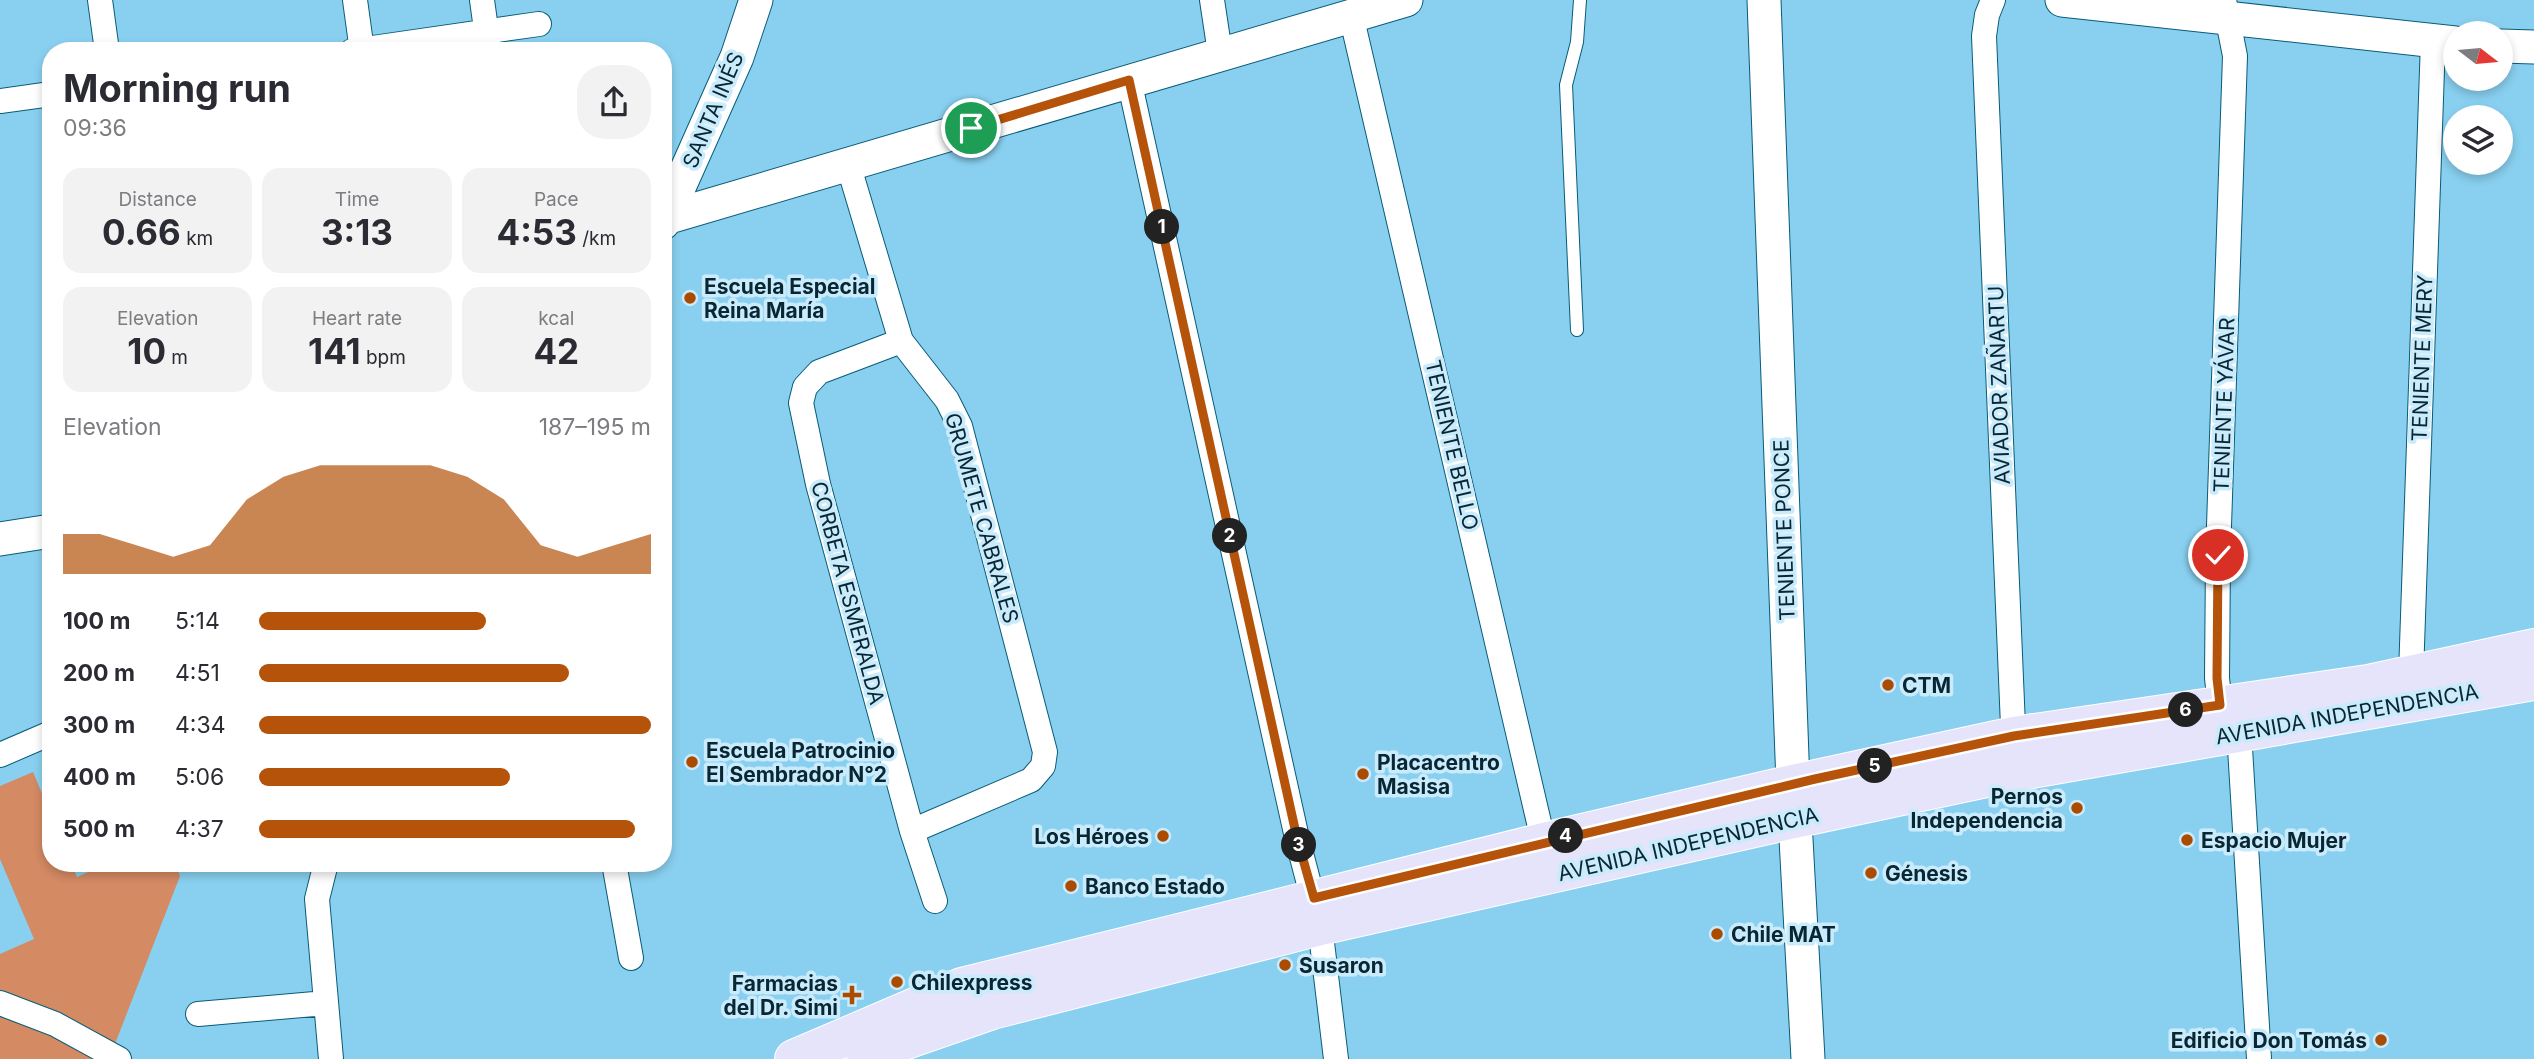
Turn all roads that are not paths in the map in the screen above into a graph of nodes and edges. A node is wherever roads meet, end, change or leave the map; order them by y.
1 (100, 0) edge
2 (355, 0) edge
3 (482, 0) edge
4 (756, 0) edge
5 (1212, 0) edge
6 (1406, 0) edge
7 (1580, 0) edge
8 (1764, 0) edge
9 (1993, 0) edge
10 (2062, 0) edge
11 (2226, 9) edge
12 (1339, 15) junction
13 (539, 24) dead end
14 (488, 41) edge
15 (106, 42) edge
16 (358, 42) edge
17 (2443, 42) edge
18 (2513, 46) edge
19 (2534, 47) edge
20 (1220, 53) junction
21 (2443, 61) edge
22 (1129, 80) junction
23 (42, 95) edge
24 (0, 101) edge
25 (848, 164) junction
26 (672, 205) edge
27 (672, 219) edge
28 (1577, 330) dead end
29 (901, 341) junction
30 (42, 532) edge
31 (0, 539) edge
32 (2534, 648) edge
33 (2411, 674) junction
34 (2534, 681) edge
35 (2227, 719) junction
36 (42, 737) edge
37 (2014, 754) junction
38 (0, 755) edge
39 (1794, 801) junction
40 (912, 831) junction
41 (1547, 858) junction
42 (324, 872) edge
43 (616, 872) edge
44 (935, 901) dead end
45 (1317, 912) junction
46 (631, 958) dead end
47 (0, 1003) edge
48 (326, 1003) junction
49 (198, 1014) dead end
50 (864, 1057) edge
51 (119, 1059) edge
52 (331, 1059) edge
53 (794, 1059) edge
54 (1336, 1059) edge
55 (1808, 1059) edge
56 (2259, 1059) edge

1 - 15 street
2 - 16 street
3 - 14 street
4 - 26 street, SANTA INÉS
5 - 20 street
6 - 12 street
7 - 28 lane
8 - 39 street, TENIENTE PONCE
9 - 37 street, AVIADOR ZAÑARTU
10 - 11 street
11 - 17 street
11 - 35 street, TENIENTE YÁVAR
12 - 20 street
12 - 41 street, TENIENTE BELLO
13 - 14 street
18 - 19 street
20 - 22 street
21 - 33 street, TENIENTE MERY
22 - 25 street
22 - 45 street
23 - 24 street
25 - 27 street
25 - 29 street, GRUMETE CABRALES
29 - 40 street, CORBETA ESMERALDA
29 - 40 street, GRUMETE CABRALES
30 - 31 street
32 - 33 main road, AVENIDA INDEPENDENCIA
33 - 35 main road, AVENIDA INDEPENDENCIA
34 - 35 main road, AVENIDA INDEPENDENCIA
35 - 37 main road, AVENIDA INDEPENDENCIA
35 - 56 street, TENIENTE YÁVAR
36 - 38 street
37 - 39 main road, AVENIDA INDEPENDENCIA
39 - 41 main road, AVENIDA INDEPENDENCIA
39 - 55 street, TENIENTE PONCE
40 - 44 street, CORBETA ESMERALDA
41 - 45 main road, AVENIDA INDEPENDENCIA
42 - 48 street
43 - 46 street
45 - 50 main road, AVENIDA INDEPENDENCIA
45 - 53 main road, AVENIDA INDEPENDENCIA
45 - 54 street
47 - 51 street
48 - 49 street
48 - 52 street

